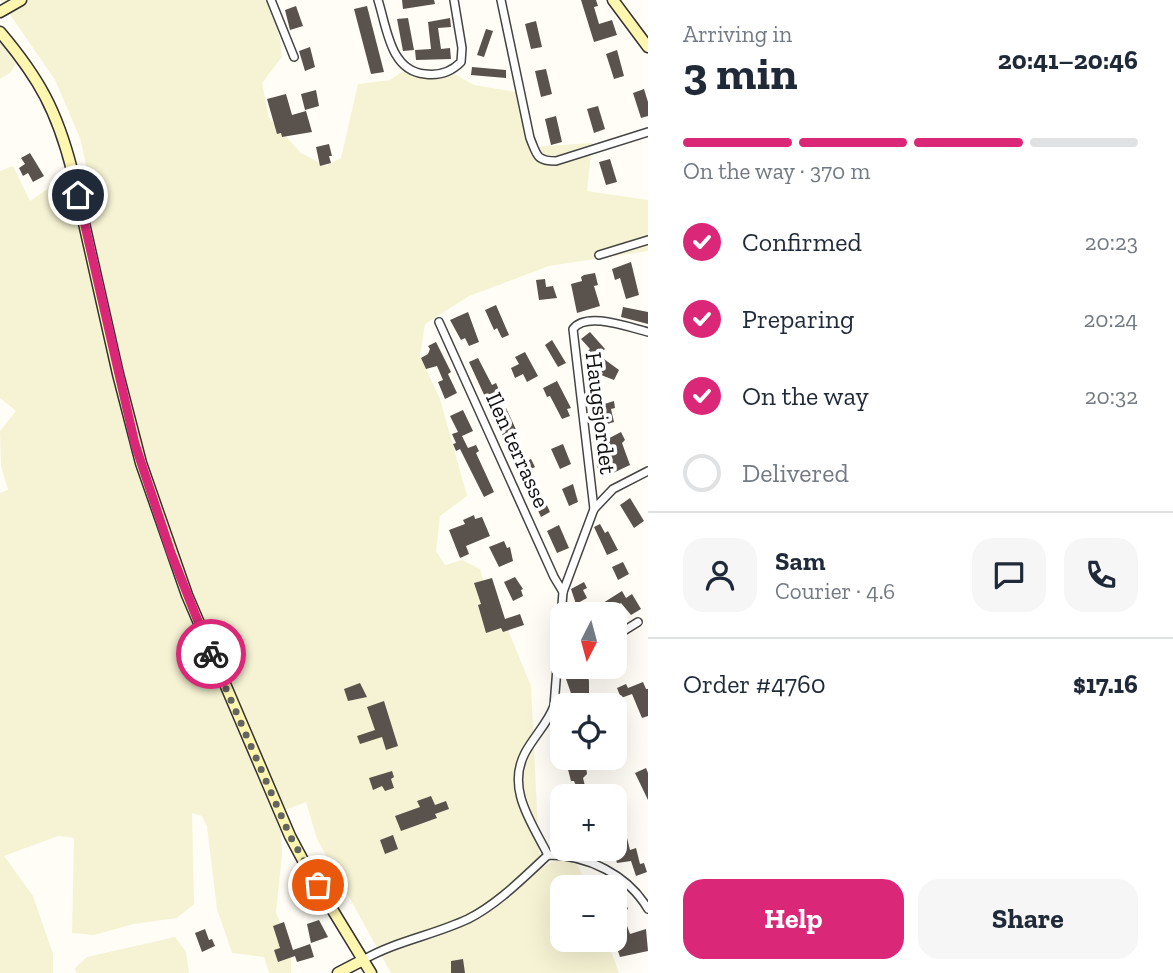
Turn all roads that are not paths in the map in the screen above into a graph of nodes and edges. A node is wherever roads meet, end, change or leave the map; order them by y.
1 (20, 0) edge
2 (271, 0) edge
3 (378, 0) edge
4 (454, 0) edge
5 (501, 0) edge
6 (613, 0) edge
7 (0, 12) edge
8 (0, 32) edge
9 (648, 47) edge
10 (294, 57) dead end
11 (648, 132) edge
12 (648, 240) edge
13 (599, 256) dead end
14 (439, 322) dead end
15 (648, 332) edge
16 (648, 471) edge
17 (594, 509) junction
18 (563, 592) junction
19 (563, 602) edge
20 (638, 622) dead end
21 (627, 629) edge
22 (558, 679) edge
23 (548, 855) junction
24 (648, 909) edge
25 (363, 960) junction
26 (338, 973) edge
27 (371, 973) edge

1 - 7 main road
2 - 10 street
3 - 4 street
5 - 11 street
6 - 9 main road
8 - 25 main road
12 - 13 street
14 - 18 street, Ilen terrasse
15 - 17 street, Haugsjordet
16 - 17 street
17 - 18 street
18 - 19 street
20 - 21 street
22 - 23 street
23 - 24 street
23 - 25 street
25 - 26 main road
25 - 27 main road

